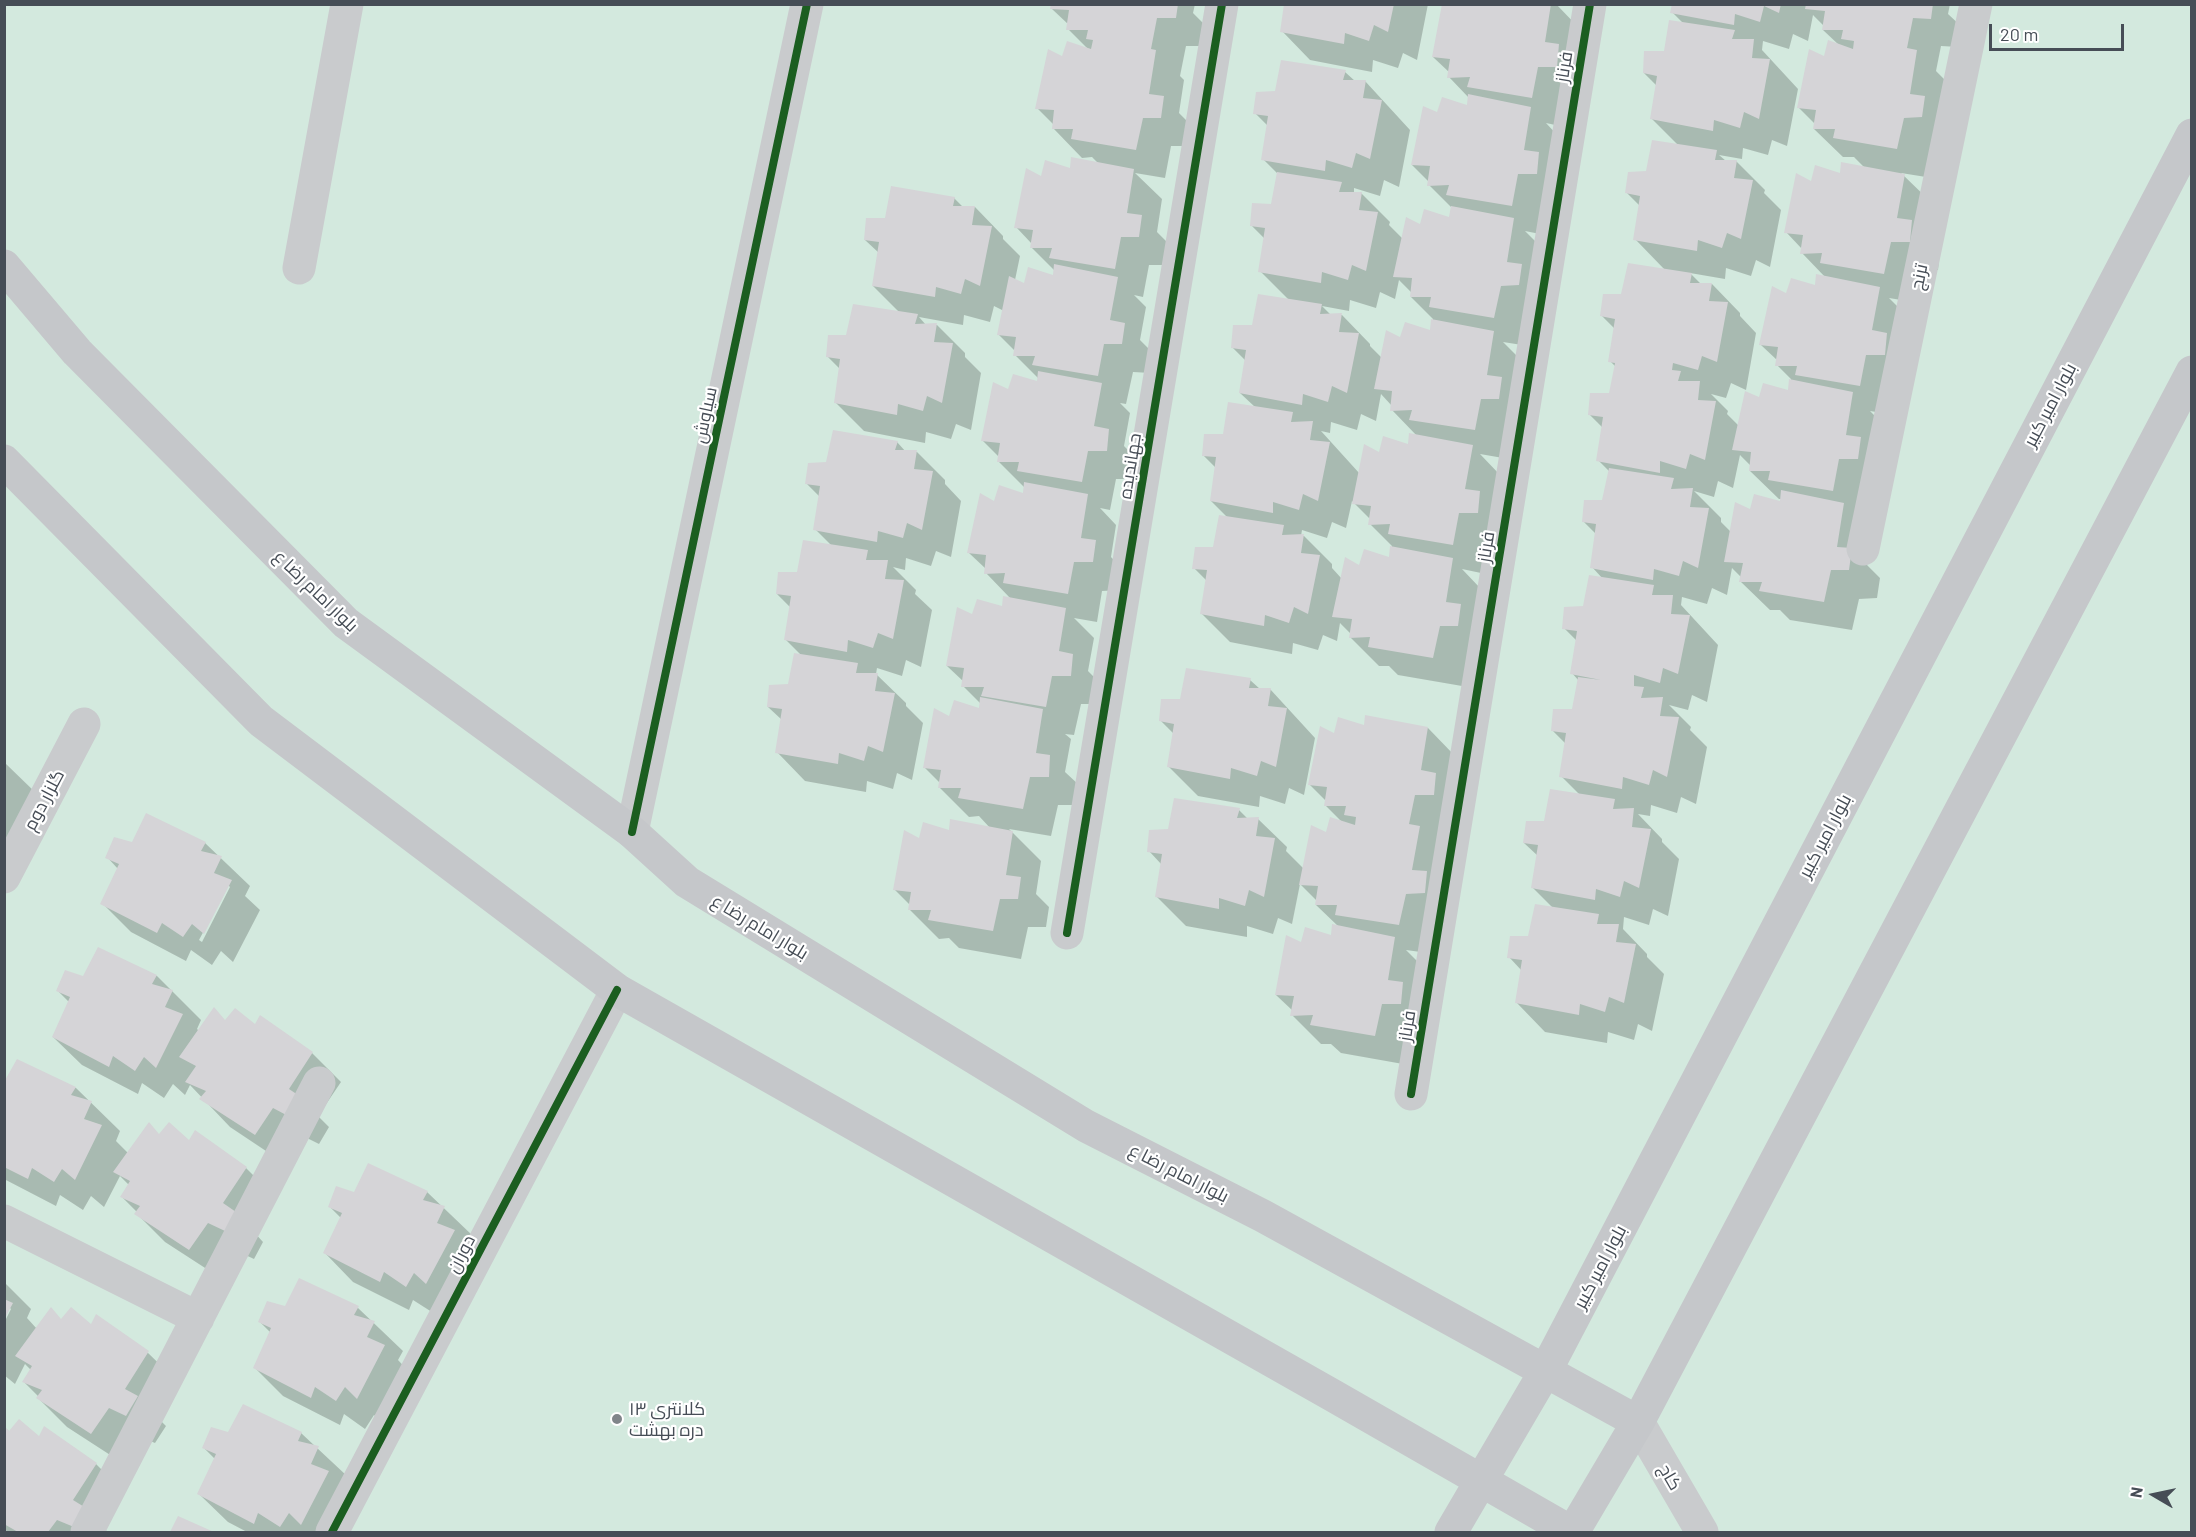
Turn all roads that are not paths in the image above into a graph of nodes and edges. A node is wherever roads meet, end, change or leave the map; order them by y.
1 (346, 4) edge
2 (807, 4) edge
3 (1222, 4) edge
4 (1590, 4) edge
5 (1976, 4) edge
6 (2192, 135) edge
7 (4, 266) edge
8 (299, 268) dead end
9 (2192, 372) edge
10 (4, 461) edge
11 (1863, 549) dead end
12 (84, 724) dead end
13 (632, 832) junction
14 (4, 877) edge
15 (1067, 933) dead end
16 (617, 990) junction
17 (320, 1083) dead end
18 (1412, 1094) dead end
19 (4, 1221) edge
20 (198, 1318) junction
21 (1546, 1370) junction
22 (1638, 1422) junction
23 (1481, 1482) junction
24 (87, 1533) edge
25 (332, 1533) edge
26 (1451, 1533) edge
27 (1572, 1533) edge
28 (1702, 1533) edge

1 - 8 street
2 - 13 street, سیاوش
3 - 15 street, جهاندیده
4 - 18 street, فرناز
5 - 11 street, ترنج
6 - 21 main road, بلوار امیر کبیر
7 - 13 main road, بلوار امام رضا ع
9 - 22 main road
10 - 16 main road
12 - 14 street, گلزار دوم
13 - 21 main road, بلوار امام رضا ع
16 - 23 main road
16 - 25 street, دوران
17 - 20 street
19 - 20 street
20 - 24 street
21 - 22 main road, بلوار امام رضا ع
21 - 23 main road, بلوار امیر کبیر
22 - 27 main road
22 - 28 street, کاج
23 - 26 main road, بلوار امیر کبیر
23 - 27 main road

